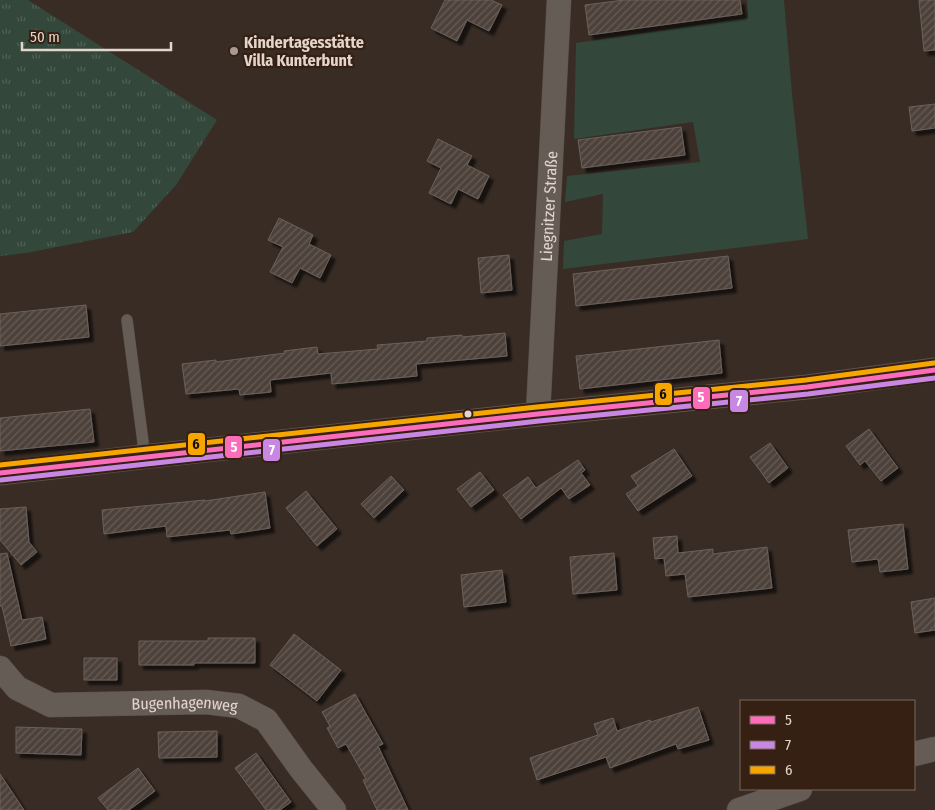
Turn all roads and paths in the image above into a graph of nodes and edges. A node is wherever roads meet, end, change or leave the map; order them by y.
1 (560, 0) edge
2 (127, 320) dead end
3 (935, 370) edge
4 (538, 414) junction
5 (142, 456) junction
6 (0, 473) edge
7 (0, 668) edge
8 (935, 749) edge
9 (915, 754) edge
10 (797, 790) edge
11 (334, 810) edge
12 (739, 810) edge

1 - 4 street, Liegnitzer Straße
2 - 5 lane
3 - 4 street
4 - 5 street
5 - 6 street
7 - 11 street, Bugenhagenweg
8 - 9 street
10 - 12 street

